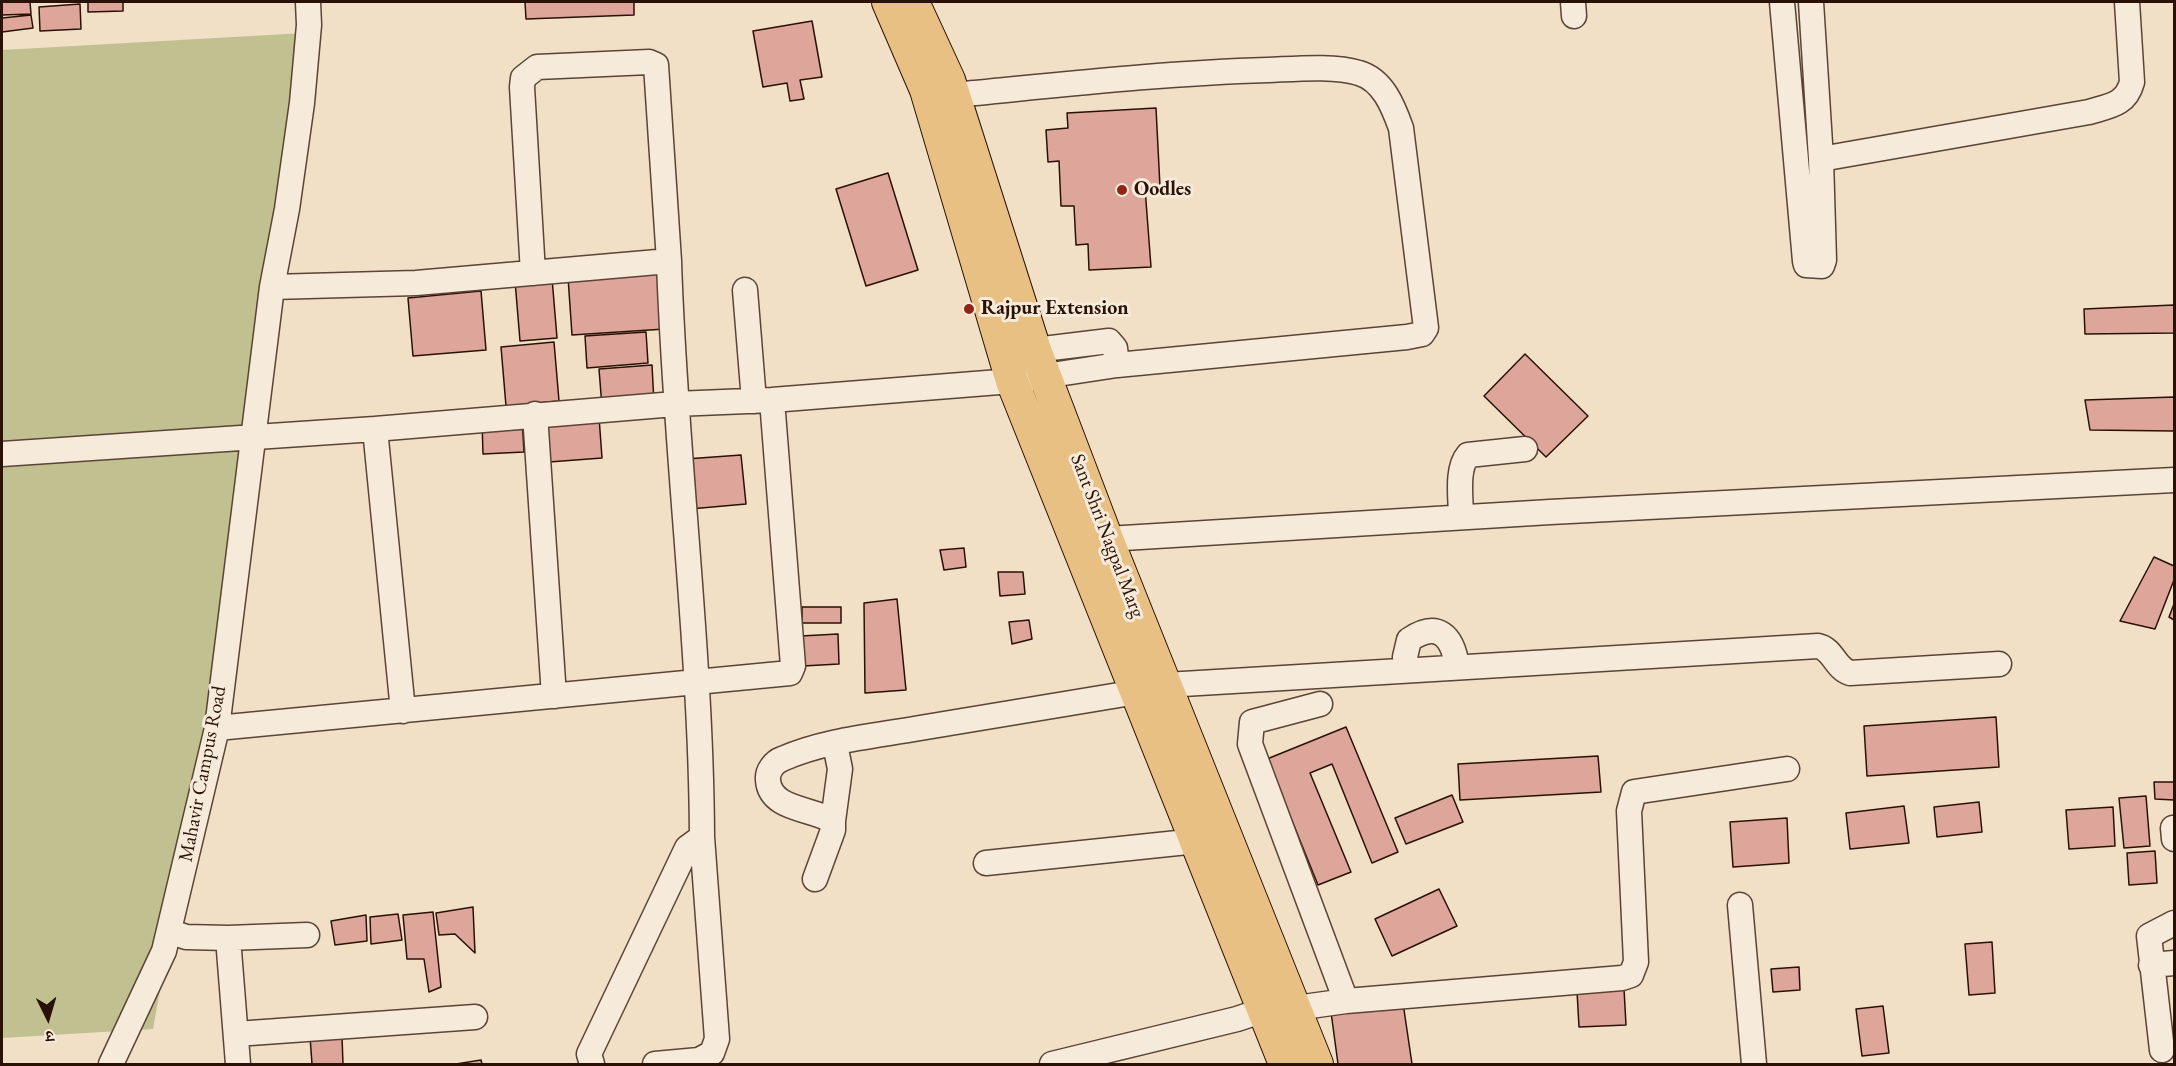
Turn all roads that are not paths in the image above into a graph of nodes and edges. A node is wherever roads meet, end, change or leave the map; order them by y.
1 (308, 2) edge
2 (888, 2) edge
3 (913, 2) edge
4 (1782, 2) edge
5 (1811, 2) edge
6 (2127, 2) edge
7 (954, 94) junction
8 (1821, 159) junction
9 (669, 261) junction
10 (533, 273) junction
11 (272, 287) junction
12 (745, 290) dead end
13 (1040, 363) junction
14 (1012, 381) junction
15 (763, 401) junction
16 (675, 404) junction
17 (535, 414) junction
18 (375, 429) junction
19 (254, 435) junction
20 (1525, 449) dead end
21 (2, 454) edge
22 (2175, 480) edge
23 (1461, 517) junction
24 (1107, 539) junction
25 (1999, 664) dead end
26 (1456, 667) junction
27 (1407, 670) junction
28 (695, 684) junction
29 (1152, 689) junction
30 (554, 696) junction
31 (1320, 704) dead end
32 (403, 711) junction
33 (217, 728) junction
34 (835, 744) junction
35 (1787, 769) dead end
36 (833, 821) junction
37 (702, 837) junction
38 (1197, 841) junction
39 (986, 863) dead end
40 (815, 879) dead end
41 (1740, 905) dead end
42 (2175, 923) edge
43 (169, 931) junction
44 (307, 934) dead end
45 (228, 938) junction
46 (2163, 964) edge
47 (1346, 1000) junction
48 (1284, 1006) junction
49 (475, 1017) dead end
50 (236, 1034) junction
51 (2166, 1055) edge
52 (111, 1065) edge
53 (238, 1065) edge
54 (592, 1065) edge
55 (655, 1065) edge
56 (1052, 1065) edge
57 (1285, 1065) edge
58 (1317, 1065) edge
59 (1754, 1065) edge

1 - 11 street, Mahavir Campus Road
2 - 14 main road, Sant Shri Nagpal Marg
3 - 7 main road, Sant Shri Nagpal Marg
4 - 8 street
5 - 8 street
6 - 8 street
7 - 13 main road, Sant Shri Nagpal Marg
7 - 13 street
9 - 10 street
9 - 10 street
9 - 16 street
10 - 11 street
11 - 19 street, Mahavir Campus Road
12 - 15 street
13 - 14 street
13 - 24 main road, Sant Shri Nagpal Marg
14 - 15 street
14 - 29 main road, Sant Shri Nagpal Marg
15 - 16 street
15 - 28 street
16 - 17 street
16 - 28 street
17 - 18 street
17 - 30 street
18 - 19 street
18 - 32 street
19 - 21 street
19 - 33 street, Mahavir Campus Road
20 - 23 street
22 - 23 street
23 - 24 street
24 - 29 main road, Sant Shri Nagpal Marg
25 - 26 street
26 - 27 street
26 - 27 street
27 - 29 street
28 - 30 street
28 - 37 street
29 - 34 street
29 - 38 main road, Sant Shri Nagpal Marg
29 - 48 main road, Sant Shri Nagpal Marg
30 - 32 street
31 - 47 street
32 - 33 street
33 - 43 street, Mahavir Campus Road
34 - 36 street
34 - 36 street
35 - 47 street
36 - 40 street
37 - 54 street
37 - 55 street
38 - 39 street
38 - 48 main road, Sant Shri Nagpal Marg
41 - 59 street
42 - 46 street
43 - 45 street
43 - 52 street, Mahavir Campus Road
44 - 45 street
45 - 50 street
46 - 51 street
47 - 48 street
48 - 56 street
48 - 57 main road, Sant Shri Nagpal Marg
48 - 58 main road, Sant Shri Nagpal Marg
49 - 50 street
50 - 53 street

